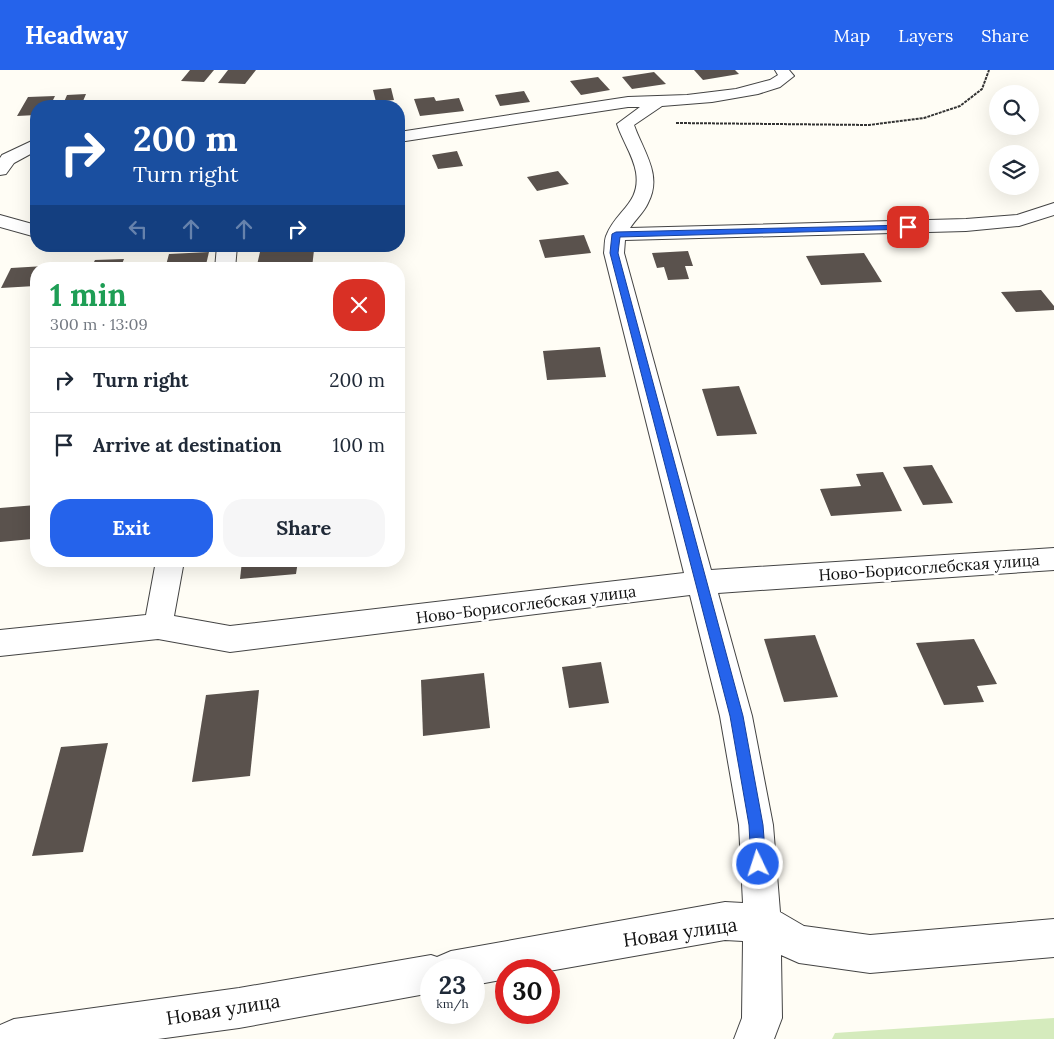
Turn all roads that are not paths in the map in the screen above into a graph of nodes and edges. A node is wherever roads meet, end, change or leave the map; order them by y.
1 (784, 73) edge
2 (657, 102) junction
3 (539, 115) junction
4 (627, 132) junction
5 (405, 136) edge
6 (30, 147) edge
7 (0, 170) edge
8 (1054, 209) edge
9 (0, 221) edge
10 (30, 229) edge
11 (616, 234) junction
12 (1054, 559) edge
13 (169, 567) edge
14 (702, 582) junction
15 (158, 626) junction
16 (0, 643) edge
17 (762, 924) junction
18 (1054, 938) edge
19 (485, 964) edge
20 (420, 976) edge
21 (14, 1039) edge
22 (754, 1039) edge

1 - 2 street
2 - 3 street
2 - 4 street
3 - 4 street
3 - 5 street
4 - 11 street
6 - 7 street
8 - 11 street
9 - 10 street
11 - 14 street
12 - 14 street, Ново-Борисоглебская улица
13 - 15 street
14 - 15 street, Ново-Борисоглебская улица
14 - 17 street
15 - 16 street, Ново-Борисоглебская улица
17 - 18 street, Новая улица
17 - 19 street, Новая улица
17 - 22 street
20 - 21 street, Новая улица

